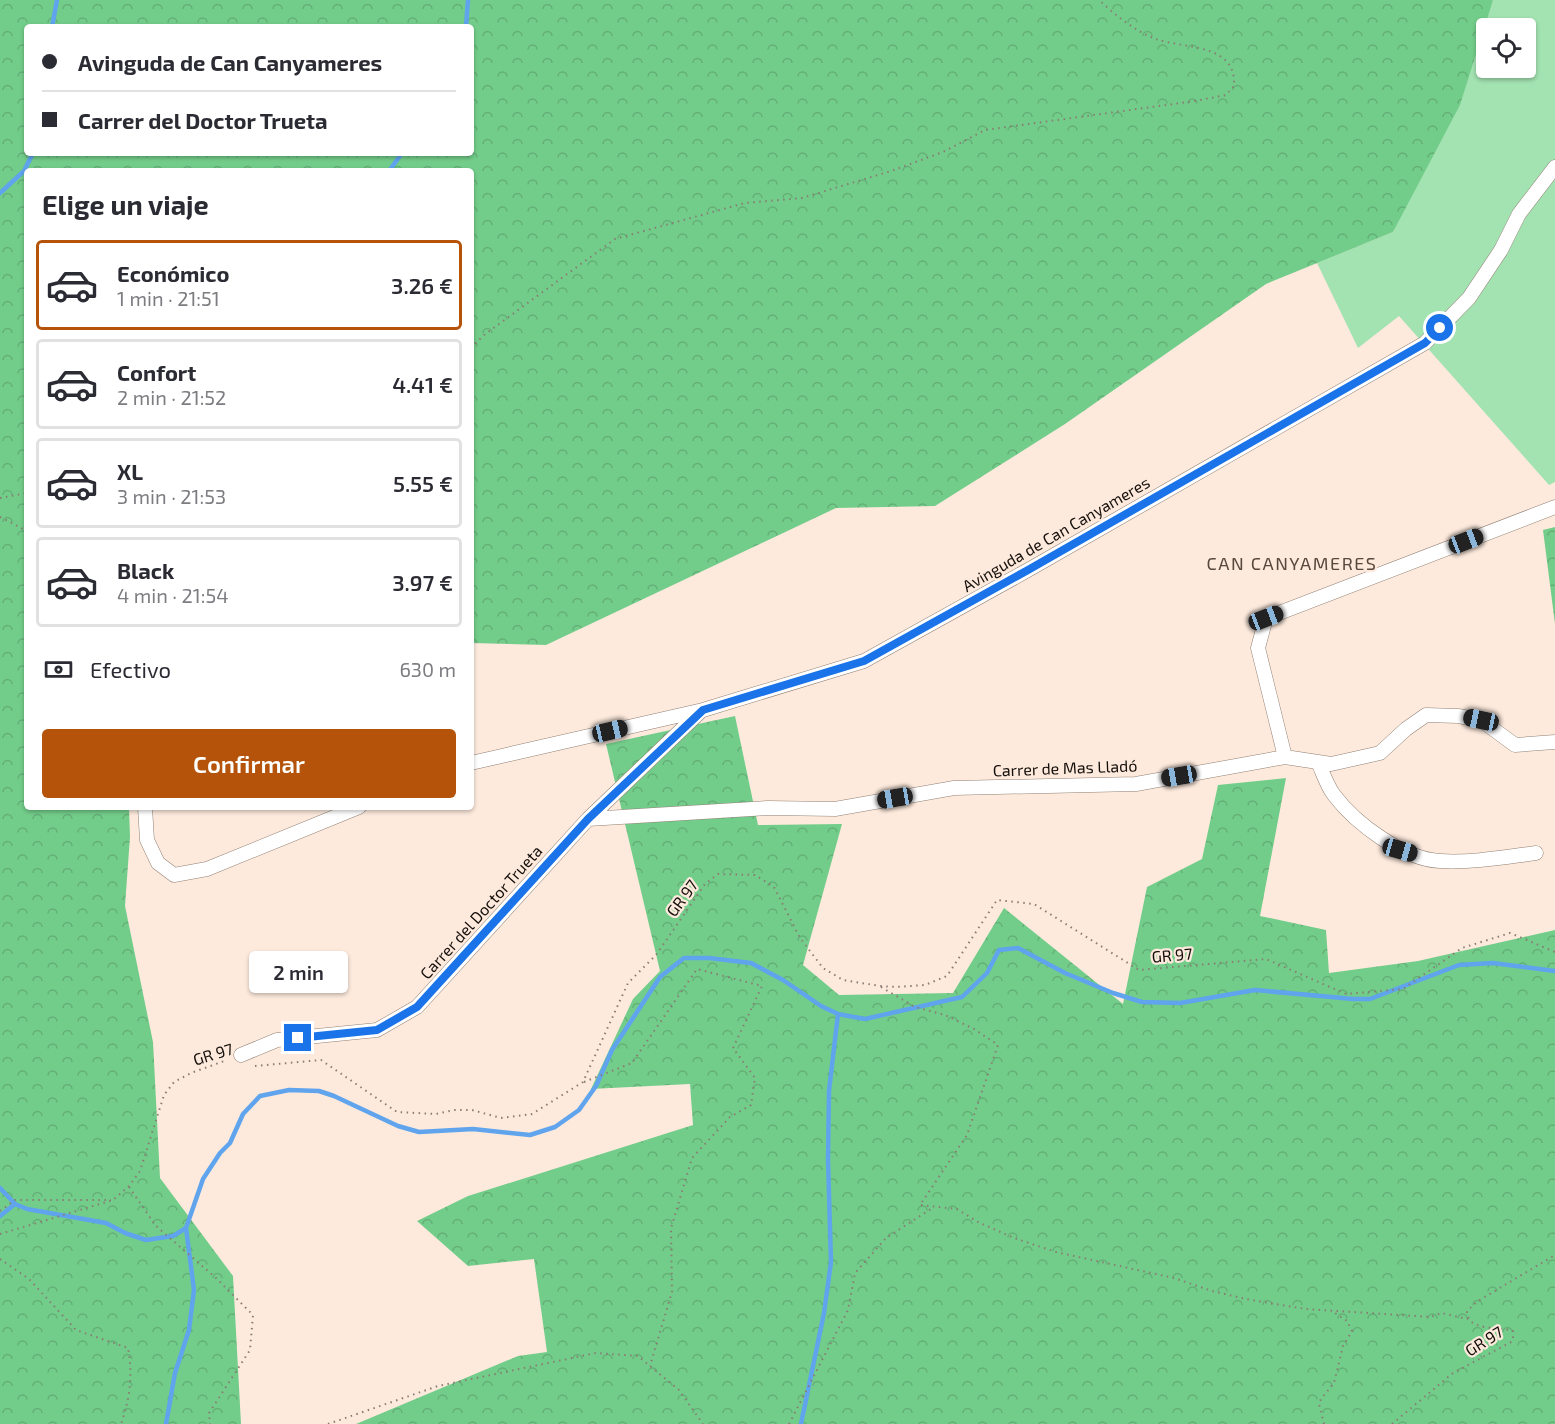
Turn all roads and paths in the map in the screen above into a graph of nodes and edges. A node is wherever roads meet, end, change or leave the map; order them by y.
1 (1099, 0) edge
2 (1555, 167) edge
3 (474, 345) edge
4 (24, 494) edge
5 (0, 498) edge
6 (1555, 507) edge
7 (0, 517) edge
8 (24, 529) edge
9 (703, 710) junction
10 (1555, 742) edge
11 (1540, 743) junction
12 (1555, 747) edge
13 (1285, 757) junction
14 (474, 762) edge
15 (1318, 762) junction
16 (145, 810) edge
17 (352, 810) edge
18 (588, 819) junction
19 (1536, 853) dead end
20 (1555, 952) edge
21 (880, 986) junction
22 (241, 1055) junction
23 (583, 1082) junction
24 (129, 1186) junction
25 (113, 1200) junction
26 (934, 1207) junction
27 (0, 1210) edge
28 (0, 1234) edge
29 (1555, 1255) edge
30 (0, 1259) edge
31 (1332, 1311) junction
32 (1468, 1319) junction
33 (650, 1366) junction
34 (121, 1424) edge
35 (210, 1424) edge
36 (327, 1424) edge
37 (703, 1424) edge
38 (789, 1424) edge
39 (1324, 1424) edge
40 (1392, 1424) edge

1 - 3 path
2 - 9 street, Avinguda de Can Canyameres
4 - 5 path
6 - 13 street
7 - 8 path
9 - 14 street, Avinguda de Can Canyameres
9 - 18 street, Carrer del Doctor Trueta
10 - 11 street, Carrer de Mas Lladó
11 - 12 street
11 - 15 street, Carrer de Mas Lladó
13 - 15 street, Carrer de Mas Lladó
13 - 18 street, Carrer de Mas Lladó
15 - 19 street
16 - 17 street
18 - 22 street, Carrer del Doctor Trueta
20 - 21 path, GR 97
21 - 23 path, GR 97
21 - 26 path
22 - 23 path, GR 97
22 - 24 path, GR 97
23 - 33 path
24 - 25 path, GR 97
24 - 35 path
25 - 27 path
25 - 28 path, GR 97
26 - 31 path
26 - 38 path
29 - 32 path, GR 97
30 - 34 path
31 - 32 path
31 - 39 path
32 - 40 path, GR 97
33 - 36 path
33 - 37 path

